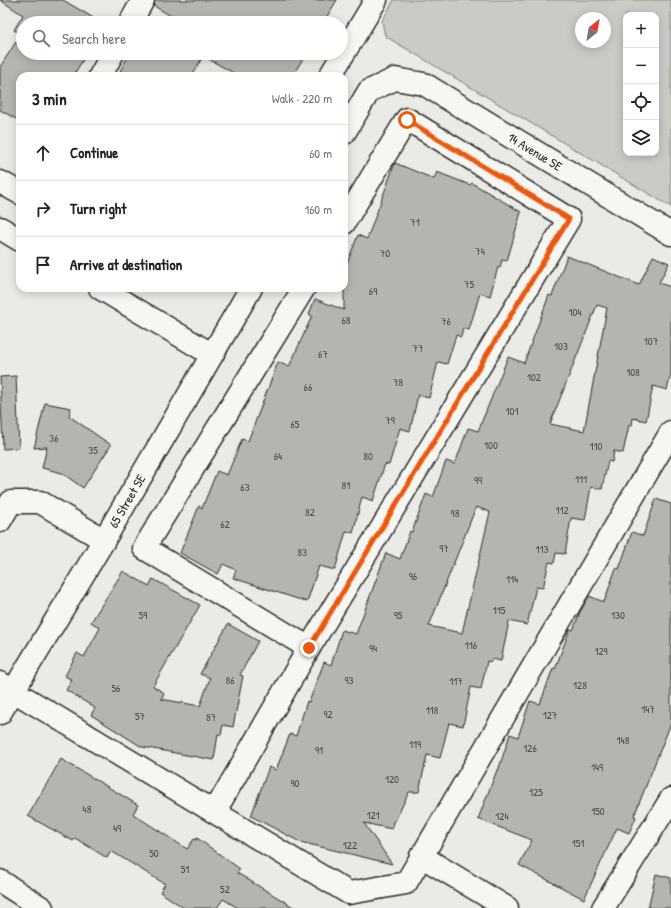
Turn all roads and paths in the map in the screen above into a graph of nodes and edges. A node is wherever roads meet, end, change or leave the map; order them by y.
1 (143, 0) edge
2 (376, 0) edge
3 (134, 16) edge
4 (348, 46) edge
5 (109, 60) edge
6 (340, 60) edge
7 (102, 72) edge
8 (332, 72) edge
9 (348, 127) edge
10 (0, 182) edge
11 (16, 191) edge
12 (348, 216) edge
13 (0, 228) edge
14 (671, 234) edge
15 (16, 238) edge
16 (107, 292) edge
17 (249, 292) edge
18 (302, 292) edge
19 (212, 354) junction
20 (671, 432) edge
21 (0, 521) edge
22 (104, 540) junction
23 (309, 648) junction
24 (6, 687) edge
25 (0, 713) edge
26 (671, 799) edge
27 (215, 811) junction
28 (421, 856) junction
29 (0, 882) edge
30 (42, 908) edge
31 (507, 908) edge
32 (603, 908) edge

1 - 3 street
2 - 4 street
5 - 7 street
6 - 8 street
9 - 14 street, 14 Avenue SE
10 - 11 street
12 - 23 street
13 - 15 street
16 - 19 street
17 - 19 street, 65 Street SE
18 - 23 street
19 - 22 street, 65 Street SE
20 - 28 street
21 - 22 street
22 - 24 street, 65 Street SE
23 - 27 street
24 - 25 street, 65 Street SE
24 - 27 street
26 - 32 street
27 - 28 street
28 - 31 street
29 - 30 street

